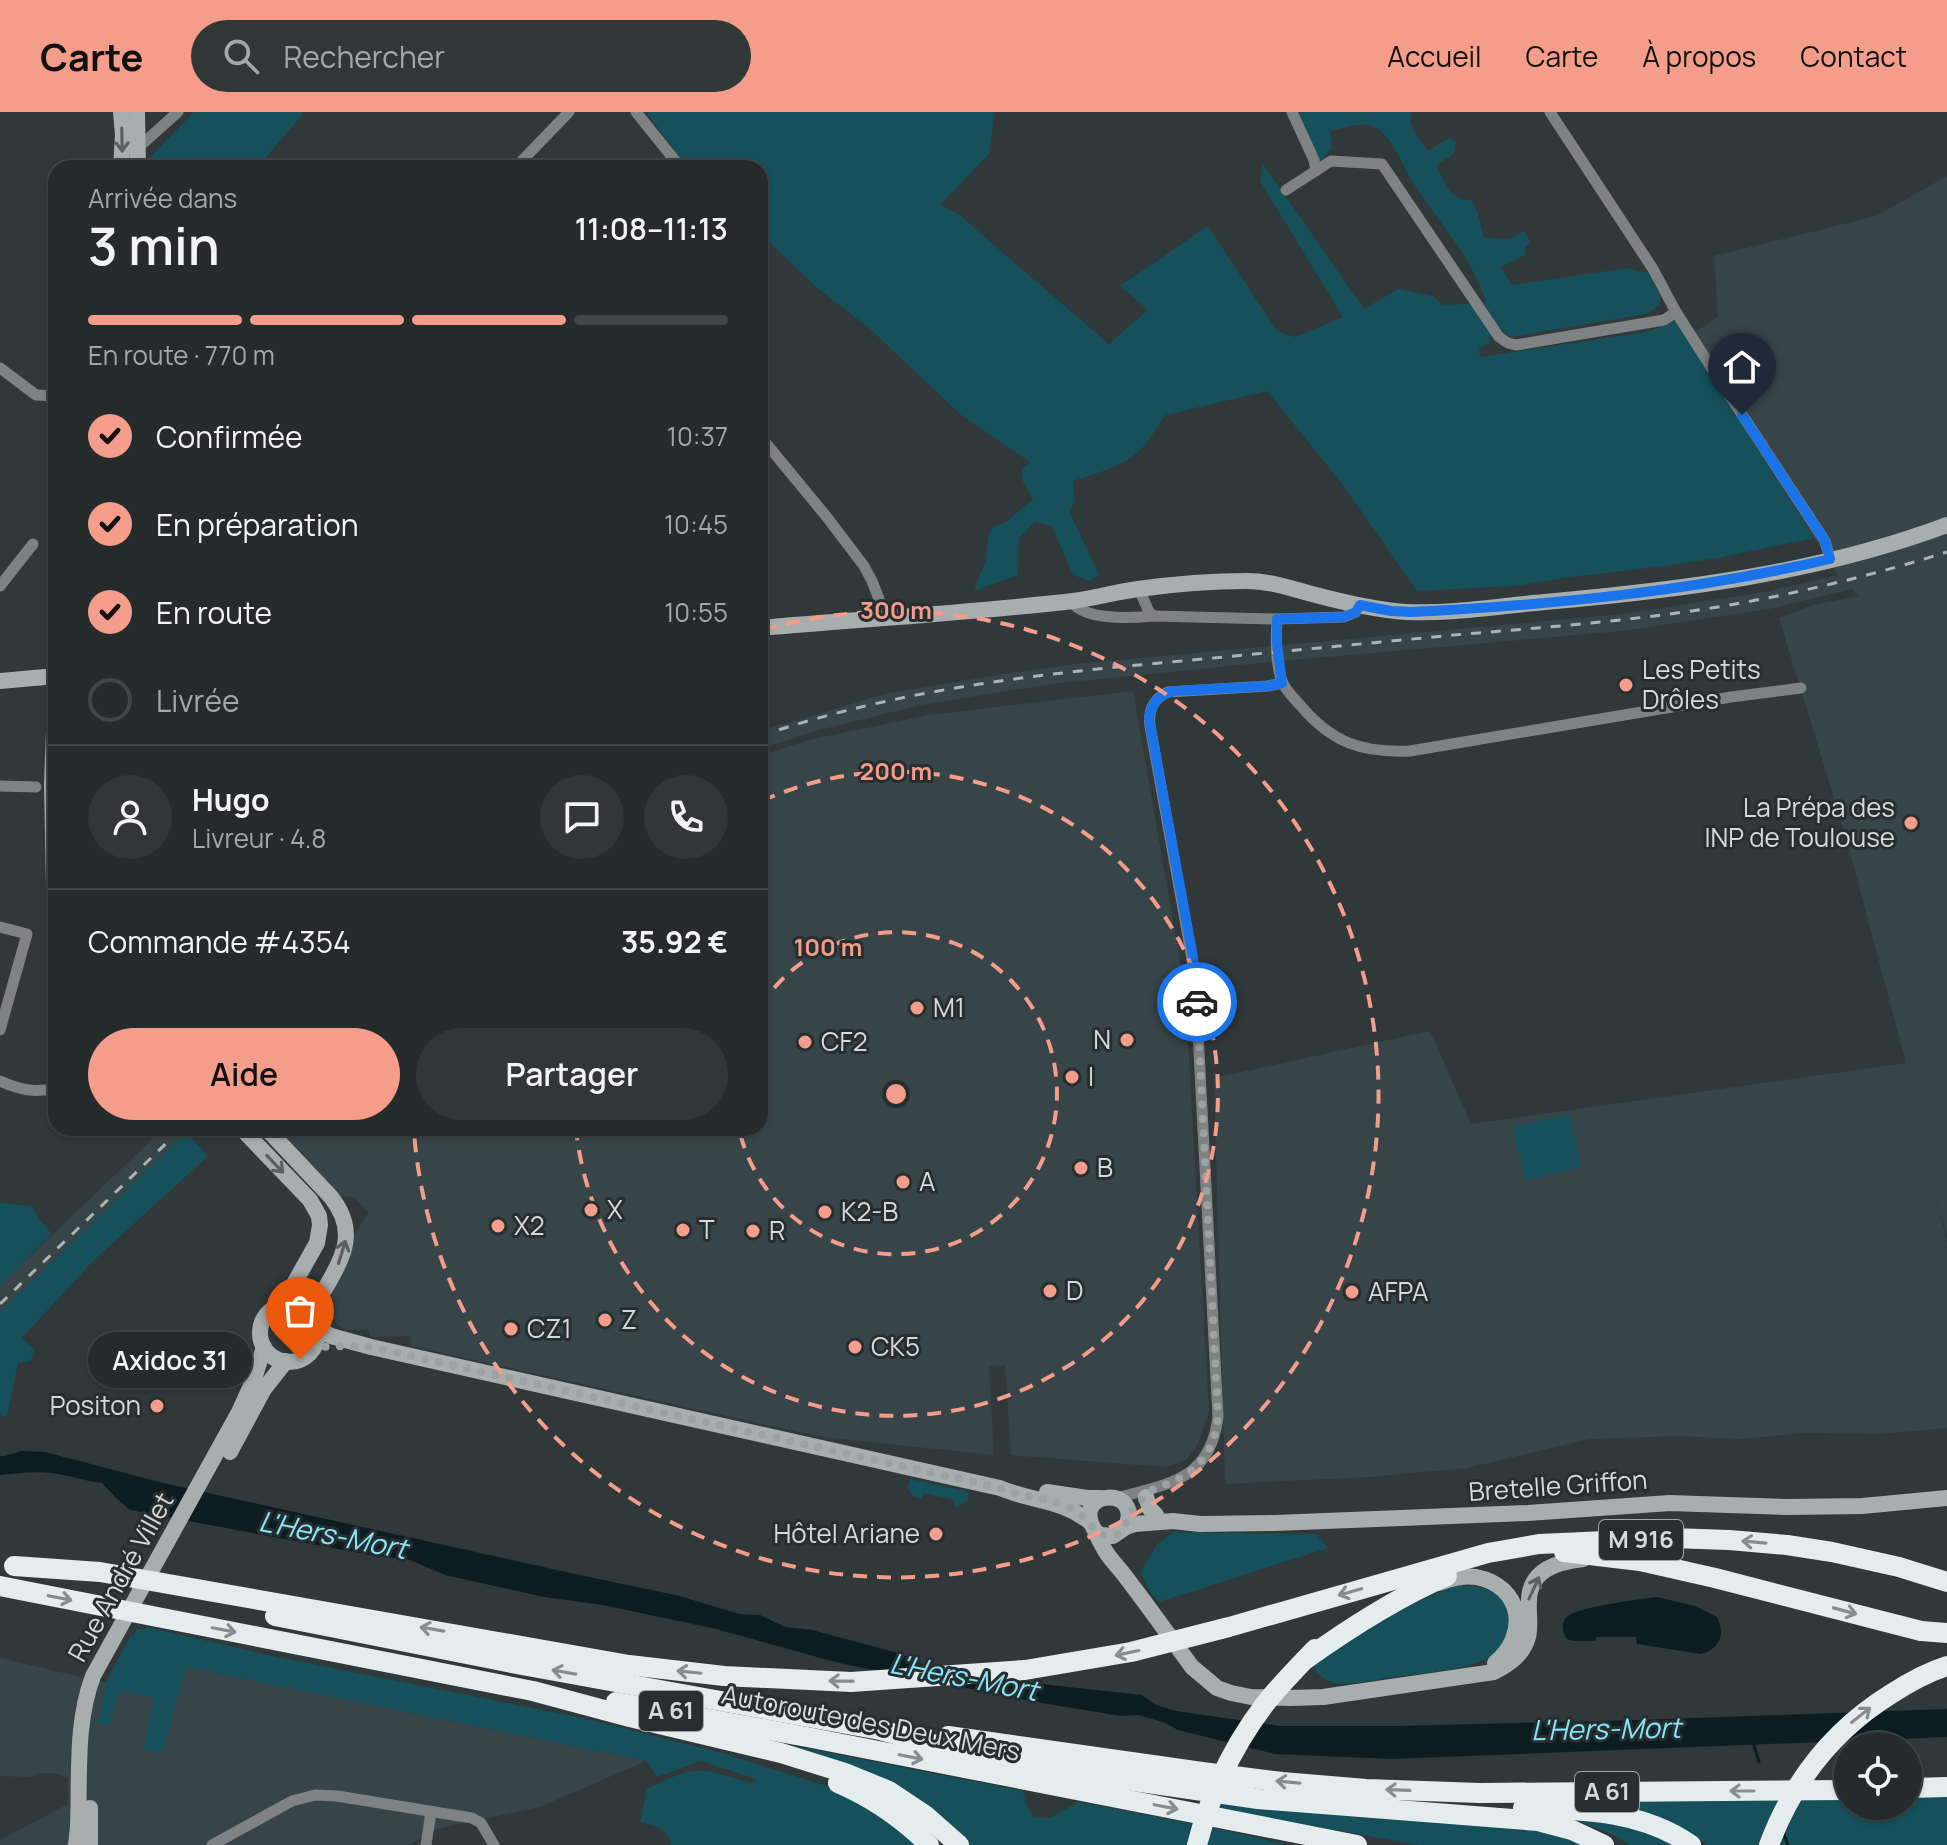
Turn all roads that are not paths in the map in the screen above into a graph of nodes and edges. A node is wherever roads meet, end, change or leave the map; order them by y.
1 (132, 112) edge
2 (178, 112) edge
3 (569, 112) edge
4 (636, 112) edge
5 (1292, 112) edge
6 (1550, 112) edge
7 (165, 123) junction
8 (139, 147) junction
9 (121, 160) edge
10 (138, 160) edge
11 (523, 160) edge
12 (675, 160) edge
13 (1316, 171) junction
14 (1286, 190) dead end
15 (1676, 312) junction
16 (0, 368) edge
17 (48, 396) edge
18 (768, 446) edge
19 (1947, 525) edge
20 (33, 544) dead end
21 (1830, 559) junction
22 (0, 586) edge
23 (1139, 589) junction
24 (1071, 601) junction
25 (1360, 605) junction
26 (1154, 616) junction
27 (886, 617) junction
28 (1277, 619) junction
29 (768, 627) edge
30 (48, 677) edge
31 (0, 681) edge
32 (1282, 683) junction
33 (48, 688) edge
34 (1801, 688) dead end
35 (0, 690) edge
36 (0, 786) edge
37 (36, 787) dead end
38 (0, 927) edge
39 (0, 1030) edge
40 (0, 1081) edge
41 (48, 1090) edge
42 (249, 1136) edge
43 (273, 1136) edge
44 (282, 1305) junction
45 (315, 1322) junction
46 (264, 1347) junction
47 (371, 1347) junction
48 (311, 1351) junction
49 (286, 1361) junction
50 (217, 1465) junction
51 (1000, 1488) junction
52 (1947, 1498) edge
53 (1128, 1507) junction
54 (1173, 1521) junction
55 (1093, 1527) junction
56 (175, 1540) junction
57 (1597, 1557) junction
58 (1452, 1564) junction
59 (7, 1565) edge
60 (1124, 1574) junction
61 (1947, 1582) edge
62 (0, 1586) edge
63 (161, 1589) junction
64 (1414, 1590) junction
65 (1947, 1633) edge
66 (1306, 1659) junction
67 (1943, 1667) edge
68 (1461, 1678) junction
69 (533, 1691) junction
70 (880, 1730) junction
71 (714, 1738) junction
72 (1947, 1787) edge
73 (1922, 1788) edge
74 (1834, 1790) edge
75 (431, 1812) junction
76 (1416, 1813) junction
77 (76, 1845) edge
78 (90, 1845) edge
79 (212, 1845) edge
80 (426, 1845) edge
81 (494, 1845) edge
82 (929, 1845) edge
83 (959, 1845) edge
84 (1197, 1845) edge
85 (1357, 1845) edge
86 (1604, 1845) edge
87 (1691, 1845) edge
88 (1769, 1845) edge

1 - 7 street
1 - 8 main road
1 -> 9 main road
2 - 7 street
3 - 11 street
4 - 12 street
5 - 13 street
6 - 15 street
7 - 8 street
8 - 10 main road
13 - 14 street
13 - 15 street
15 - 21 street
16 - 17 street
18 - 27 street
19 - 21 main road
20 - 22 street
21 - 25 main road
23 - 24 main road
23 - 25 main road
23 - 26 street
24 - 26 street
24 - 27 main road
25 - 28 street
26 - 28 street
27 - 29 main road
28 - 32 street
30 - 31 main road
32 - 34 street
32 - 53 street
33 - 35 main road
36 - 37 street
38 - 39 street
40 - 41 street
42 -> 44 main road
45 -> 43 main road
44 - 45 main road
44 - 46 main road
45 - 47 main road
45 - 48 main road
46 - 49 main road
46 - 50 main road, Rue André Villet
47 - 48 main road
47 - 51 main road
48 - 49 main road
49 - 50 main road, Rue André Villet
50 - 56 main road, Rue André Villet
51 - 53 main road
51 - 55 main road
52 - 54 main road, Bretelle Griffon
53 - 54 main road, Bretelle Griffon
53 - 54 main road, Bretelle Griffon
53 - 55 main road
53 - 55 main road
53 - 60 main road
55 - 60 main road
56 - 77 main road, Rue André Villet
56 - 78 main road, Rue André Villet
57 - 64 highway, M 916
57 -> 65 highway, M 916
68 -> 57 main road
61 -> 58 highway, M 916
58 -> 63 highway
58 - 66 highway, M 916
59 - 63 highway, A 61
60 - 68 main road
62 -> 69 highway, A 61
70 -> 63 highway, A 61
64 - 66 highway, M 916
64 - 68 main road
66 - 84 highway, M 916
88 -> 67 highway
69 - 71 highway
69 -> 85 highway, Autoroute des Deux Mers / A 61
74 -> 70 highway, A 61
70 - 76 highway
71 - 82 highway
71 - 83 highway
72 - 73 highway
75 - 79 street
75 - 80 street
75 - 81 street
76 - 86 highway
76 - 87 highway

